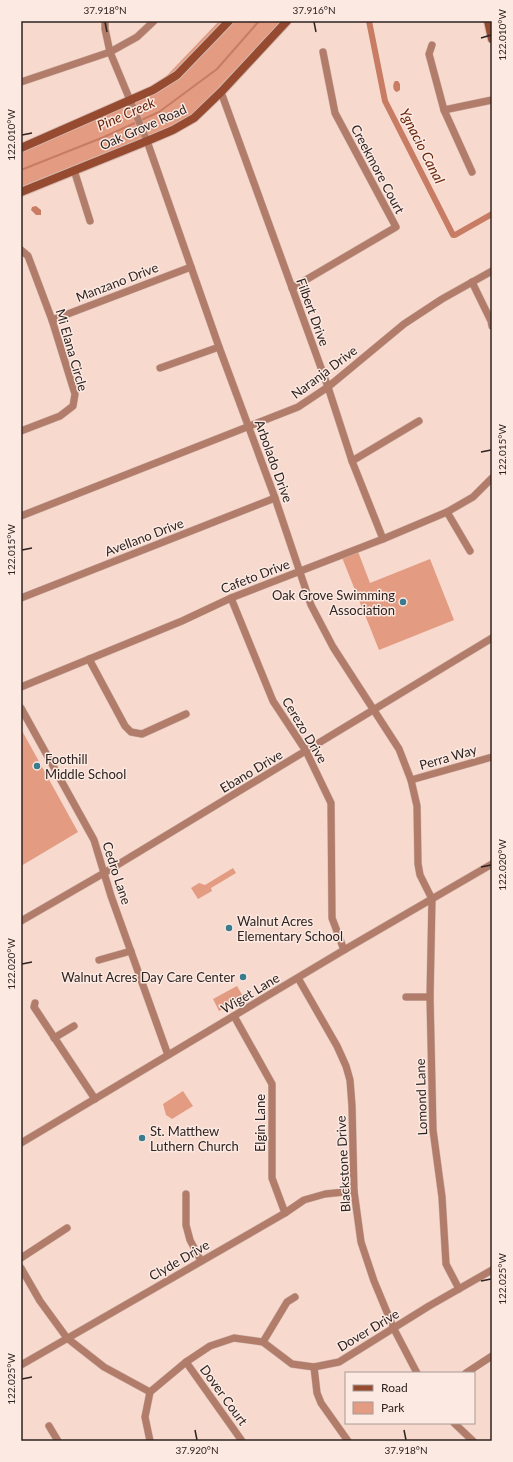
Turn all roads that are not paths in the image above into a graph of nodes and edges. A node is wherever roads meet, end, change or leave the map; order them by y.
1 (105, 21) edge
2 (154, 21) edge
3 (229, 21) edge
4 (287, 21) edge
5 (488, 21) edge
6 (492, 39) edge
7 (432, 45) dead end
8 (110, 52) junction
9 (323, 52) dead end
10 (21, 82) edge
11 (221, 92) junction
12 (492, 100) edge
13 (130, 101) junction
14 (444, 110) junction
15 (146, 138) junction
16 (21, 148) edge
17 (74, 170) junction
18 (472, 172) dead end
19 (21, 192) edge
20 (90, 221) dead end
21 (21, 250) edge
22 (191, 267) junction
23 (492, 271) edge
24 (472, 282) junction
25 (292, 288) junction
26 (52, 320) junction
27 (492, 326) edge
28 (219, 347) junction
29 (160, 368) dead end
30 (328, 387) junction
31 (419, 420) dead end
32 (248, 426) junction
33 (21, 431) edge
34 (352, 461) junction
35 (492, 478) edge
36 (275, 498) junction
37 (447, 512) junction
38 (21, 516) edge
39 (383, 539) junction
40 (470, 551) dead end
41 (300, 571) junction
42 (21, 598) edge
43 (231, 598) junction
44 (492, 638) edge
45 (89, 659) junction
46 (21, 687) edge
47 (21, 708) edge
48 (375, 710) junction
49 (186, 714) dead end
50 (306, 751) junction
51 (492, 756) edge
52 (411, 780) junction
53 (492, 864) edge
54 (104, 873) junction
55 (432, 900) junction
56 (21, 921) edge
57 (344, 950) junction
58 (131, 951) junction
59 (99, 960) dead end
60 (298, 978) junction
61 (406, 997) dead end
62 (430, 997) junction
63 (35, 1003) dead end
64 (234, 1016) junction
65 (74, 1026) dead end
66 (54, 1038) junction
67 (168, 1055) junction
68 (95, 1099) junction
69 (21, 1143) edge
70 (354, 1192) junction
71 (186, 1194) dead end
72 (285, 1213) junction
73 (67, 1228) dead end
74 (21, 1258) edge
75 (202, 1261) junction
76 (21, 1268) edge
77 (492, 1270) edge
78 (459, 1289) junction
79 (295, 1297) dead end
80 (394, 1329) junction
81 (67, 1338) junction
82 (263, 1342) junction
83 (492, 1356) edge
84 (186, 1362) junction
85 (21, 1365) edge
86 (314, 1367) junction
87 (416, 1372) edge
88 (468, 1372) edge
89 (150, 1392) junction
90 (455, 1424) edge
91 (49, 1426) dead end
92 (58, 1441) edge
93 (150, 1441) edge
94 (242, 1441) edge
95 (348, 1441) edge
96 (471, 1441) edge

1 - 8 street, Arbolado Drive
2 - 8 street
3 - 13 street
4 - 11 street, Oak Grove Road
5 - 6 street
7 - 14 street
8 - 10 street
8 - 13 street, Arbolado Drive
9 - 25 street, Creekmore Court
11 - 15 street, Oak Grove Road
11 - 25 street, Filbert Drive
12 - 14 street
13 - 15 street, Arbolado Drive
13 - 16 street
14 - 18 street
15 - 17 street, Oak Grove Road
15 - 22 street, Arbolado Drive
17 - 19 street, Oak Grove Road
17 - 20 street
21 - 26 street, Mi Elana Circle
22 - 26 street, Manzano Drive
22 - 28 street, Arbolado Drive
23 - 24 street, Naranja Drive
24 - 27 street
24 - 30 street, Naranja Drive
25 - 30 street, Filbert Drive
26 - 33 street, Mi Elana Circle
28 - 29 street
28 - 32 street, Arbolado Drive
30 - 32 street, Naranja Drive
30 - 34 street, Filbert Drive
31 - 34 street
32 - 36 street, Arbolado Drive
32 - 38 street, Naranja Drive
34 - 39 street, Filbert Drive
35 - 37 street, Cafeto Drive
36 - 41 street, Arbolado Drive
36 - 42 street, Avellano Drive
37 - 39 street, Cafeto Drive
37 - 40 street
39 - 41 street, Cafeto Drive
41 - 43 street, Cafeto Drive
41 - 48 street, Arbolado Drive
43 - 45 street, Cafeto Drive
43 - 50 street, Cerezo Drive
44 - 48 street, Ebano Drive
45 - 46 street, Cafeto Drive
45 - 49 street
47 - 54 street, Cedro Lane
48 - 50 street, Ebano Drive
48 - 52 street, Arbolado Drive
50 - 54 street, Ebano Drive
50 - 57 street, Cerezo Drive
51 - 52 street, Perra Way
52 - 55 street, Arbolado Drive
53 - 55 street, Wiget Lane
54 - 56 street, Ebano Drive
54 - 58 street, Cedro Lane
55 - 57 street, Wiget Lane
55 - 62 street, Lomond Lane
57 - 60 street, Wiget Lane
58 - 59 street
58 - 67 street, Cedro Lane
60 - 64 street, Wiget Lane
60 - 70 street, Blackstone Drive
61 - 62 street
62 - 78 street, Lomond Lane
63 - 66 street
64 - 67 street, Wiget Lane
64 - 72 street, Elgin Lane
65 - 66 street
66 - 68 street
67 - 68 street, Wiget Lane
68 - 69 street, Wiget Lane
70 - 72 street, Clyde Drive
70 - 80 street, Blackstone Drive
71 - 75 street
72 - 75 street, Clyde Drive
73 - 74 street
75 - 81 street, Clyde Drive
76 - 81 street
77 - 78 street, Dover Drive
78 - 80 street, Dover Drive
79 - 82 street
80 - 86 street, Dover Drive
80 - 87 street, Blackstone Drive
81 - 85 street, Clyde Drive
81 - 89 street
82 - 84 street, Dover Drive
82 - 86 street, Dover Drive
83 - 88 street
84 - 89 street, Dover Drive
84 - 94 street, Dover Court
86 - 95 street
89 - 93 street
90 - 96 street
91 - 92 street

